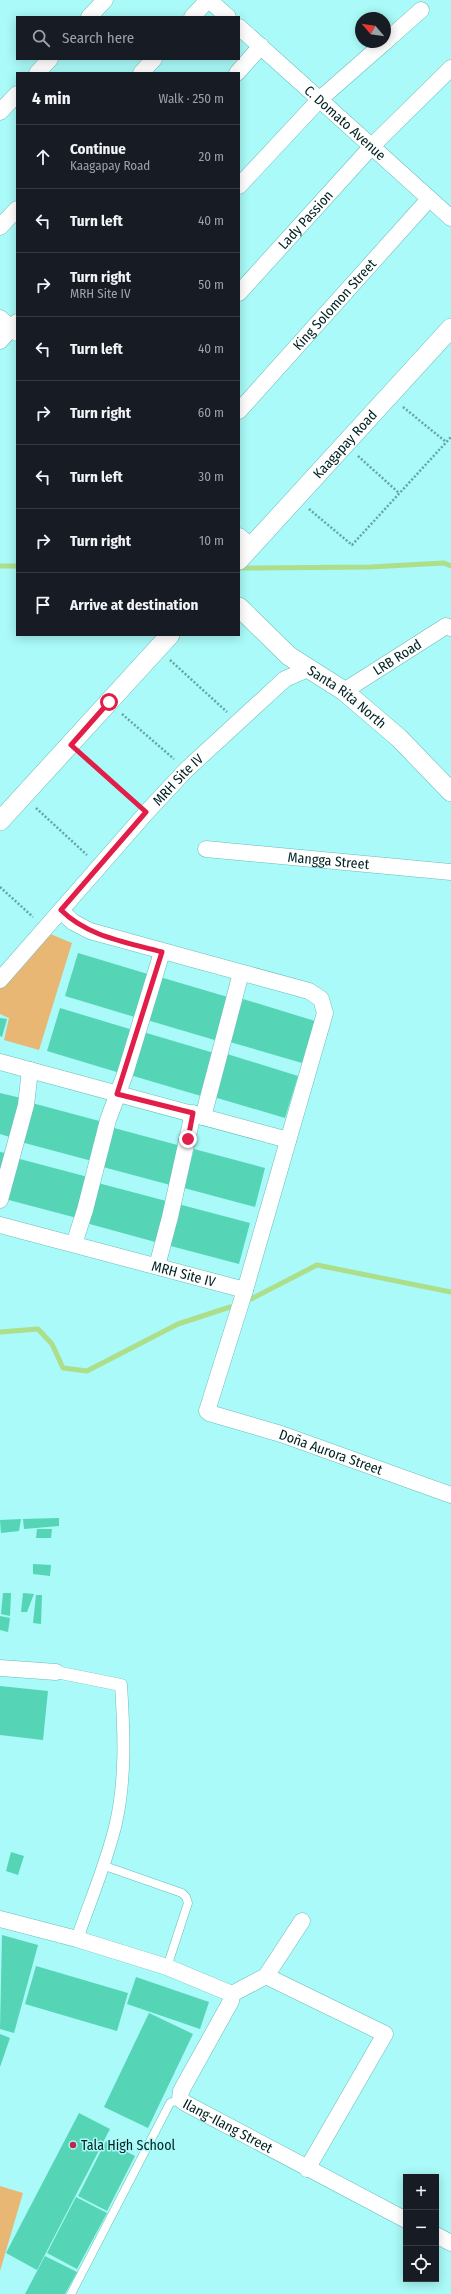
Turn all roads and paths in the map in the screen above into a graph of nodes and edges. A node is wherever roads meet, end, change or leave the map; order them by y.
1 (105, 0) edge
2 (208, 0) edge
3 (421, 10) dead end
4 (90, 16) edge
5 (193, 16) edge
6 (227, 16) edge
7 (240, 28) edge
8 (391, 37) edge
9 (261, 46) junction
10 (378, 48) edge
11 (49, 60) edge
12 (153, 60) edge
13 (451, 68) edge
14 (38, 72) edge
15 (142, 72) edge
16 (238, 72) edge
17 (16, 95) edge
18 (320, 99) junction
19 (0, 112) edge
20 (372, 146) junction
21 (240, 185) edge
22 (429, 199) junction
23 (16, 210) edge
24 (451, 218) edge
25 (0, 228) edge
26 (240, 292) edge
27 (11, 325) edge
28 (451, 328) edge
29 (0, 342) edge
30 (390, 395) junction
31 (240, 409) edge
32 (451, 437) edge
33 (446, 442) junction
34 (345, 444) junction
35 (399, 493) junction
36 (295, 498) junction
37 (243, 547) edge
38 (240, 608) edge
39 (451, 628) edge
40 (164, 642) edge
41 (308, 669) junction
42 (344, 691) junction
43 (109, 702) junction
44 (238, 721) junction
45 (71, 745) junction
46 (186, 770) junction
47 (451, 792) edge
48 (23, 796) junction
49 (146, 812) junction
50 (0, 821) edge
51 (206, 849) dead end
52 (100, 866) junction
53 (451, 872) edge
54 (0, 887) edge
55 (61, 910) junction
56 (45, 928) junction
57 (162, 952) junction
58 (241, 973) junction
59 (0, 980) edge
60 (0, 1062) edge
61 (30, 1070) junction
62 (117, 1094) junction
63 (198, 1115) junction
64 (288, 1140) junction
65 (0, 1200) edge
66 (0, 1225) edge
67 (74, 1244) junction
68 (157, 1266) junction
69 (245, 1290) junction
70 (451, 1495) edge
71 (0, 1668) edge
72 (56, 1672) joint
73 (102, 1866) junction
74 (0, 1919) edge
75 (302, 1921) dead end
76 (77, 1939) junction
77 (167, 1967) junction
78 (266, 1976) junction
79 (232, 1994) junction
80 (180, 2099) junction
81 (307, 2169) junction
82 (403, 2218) edge
83 (439, 2237) edge
84 (451, 2243) edge
85 (71, 2294) edge

1 - 4 street
2 - 5 street
2 - 6 street
3 - 8 street
7 - 9 street, C. Domato Avenue
9 - 16 street
9 - 18 street, C. Domato Avenue
10 - 18 street
11 - 14 street
12 - 15 street
13 - 20 street, Lady Passion
17 - 19 street
18 - 20 street, C. Domato Avenue
18 - 21 street
20 - 22 street, C. Domato Avenue
20 - 26 street, Lady Passion
22 - 24 street, C. Domato Avenue
22 - 31 street, King Solomon Street
23 - 25 street
27 - 29 street
28 - 30 street, Kaagapay Road
30 - 33 path
30 - 34 street, Kaagapay Road
32 - 33 path
33 - 35 path
34 - 35 path
34 - 36 street, Kaagapay Road
35 - 36 path
36 - 37 street, Kaagapay Road
38 - 41 street, Santa Rita North
39 - 42 street, LRB Road
40 - 43 street
40 - 44 path
41 - 42 street, Santa Rita North
41 - 44 street, MRH Site IV
42 - 47 street, Santa Rita North
43 - 45 street
43 - 46 path
44 - 46 street, MRH Site IV
45 - 48 street
45 - 49 path
46 - 49 street, MRH Site IV
48 - 50 street
48 - 52 path
49 - 52 street, MRH Site IV
51 - 53 street, Mangga Street
52 - 55 street, MRH Site IV
54 - 56 path
55 - 56 street, MRH Site IV
55 - 57 street
56 - 59 street, MRH Site IV
57 - 58 street
57 - 62 street
58 - 63 street
58 - 64 street
60 - 61 street
61 - 62 street
61 - 65 street
62 - 63 street
62 - 67 street
63 - 64 street
63 - 68 street
64 - 69 street
66 - 67 street, MRH Site IV
67 - 68 street, MRH Site IV
68 - 69 street, MRH Site IV
69 - 70 street, Doña Aurora Street
71 - 72 street
72 - 73 street
73 - 76 street
73 - 77 lane
74 - 76 street
75 - 78 street
76 - 77 street
77 - 79 street
78 - 79 street
78 - 81 street
79 - 80 street, Ilang-Ilang Street
80 - 81 street, Ilang-Ilang Street
80 - 85 lane
81 - 82 street, Ilang-Ilang Street
83 - 84 street

